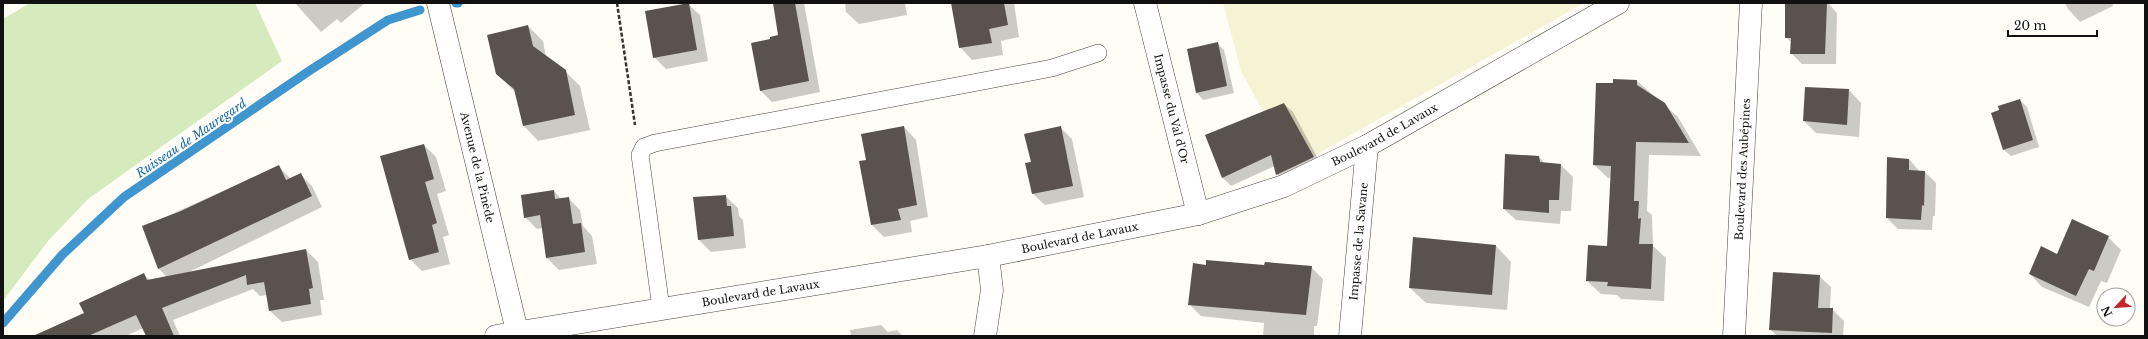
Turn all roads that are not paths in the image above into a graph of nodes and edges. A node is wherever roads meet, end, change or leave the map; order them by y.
1 (438, 3) edge
2 (1145, 3) edge
3 (1618, 3) edge
4 (1751, 3) edge
5 (1098, 53) dead end
6 (1367, 146) junction
7 (1198, 214) junction
8 (988, 256) junction
9 (661, 308) junction
10 (517, 331) junction
11 (496, 336) edge
12 (985, 336) edge
13 (1350, 336) edge
14 (1734, 336) edge

1 - 10 street, Avenue de la Pinède
2 - 7 street, Impasse du Val d'Or
3 - 6 street, Boulevard de Lavaux
4 - 14 street, Boulevard des Aubépines
5 - 9 lane
6 - 7 street, Boulevard de Lavaux
6 - 13 street, Impasse de la Savane
7 - 8 street, Boulevard de Lavaux
8 - 9 street, Boulevard de Lavaux
8 - 12 street
9 - 10 street, Boulevard de Lavaux
10 - 11 street, Boulevard de Lavaux

